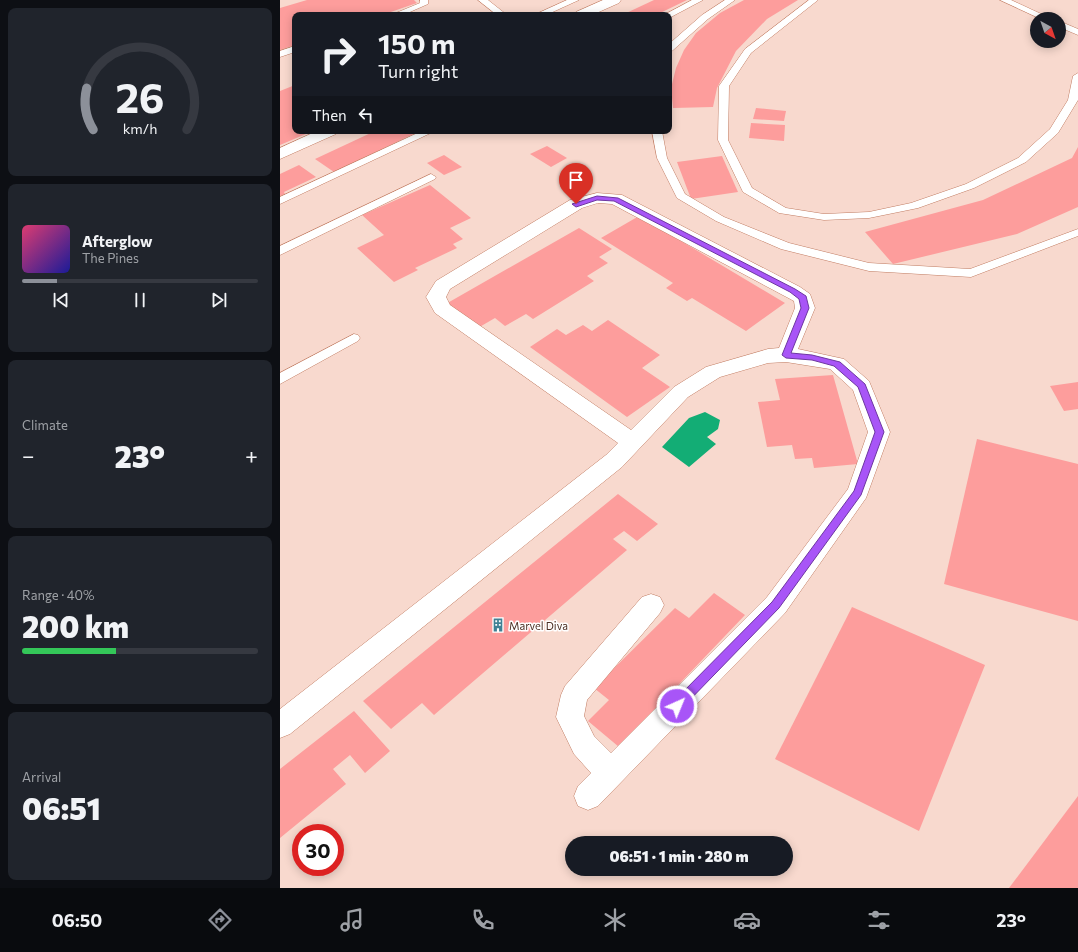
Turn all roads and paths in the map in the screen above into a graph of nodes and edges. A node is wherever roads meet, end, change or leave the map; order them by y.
1 (424, 0) edge
2 (482, 0) edge
3 (575, 0) edge
4 (614, 0) edge
5 (699, 0) edge
6 (731, 0) edge
7 (814, 0) edge
8 (1004, 0) edge
9 (404, 12) edge
10 (499, 12) edge
11 (545, 12) edge
12 (588, 12) edge
13 (1032, 12) edge
14 (672, 13) edge
15 (1066, 27) edge
16 (1078, 32) edge
17 (672, 46) edge
18 (292, 50) edge
19 (280, 54) edge
20 (1078, 76) edge
21 (323, 134) edge
22 (424, 134) edge
23 (658, 134) edge
24 (280, 154) edge
25 (431, 177) dead end
26 (280, 201) edge
27 (1078, 232) edge
28 (280, 251) edge
29 (354, 338) dead end
30 (786, 355) junction
31 (280, 379) edge
32 (632, 442) junction
33 (651, 605) dead end
34 (280, 725) edge
35 (610, 773) junction
36 (588, 796) dead end

1 - 9 lane
2 - 10 lane
3 - 11 lane
4 - 12 street
5 - 14 lane
6 - 17 lane
7 - 20 lane
8 - 13 lane
15 - 16 lane
18 - 19 lane
21 - 24 street
22 - 26 lane
23 - 27 lane
25 - 28 lane
29 - 31 lane
30 - 32 street
30 - 32 street
30 - 35 street
32 - 34 street
33 - 35 street
35 - 36 street

